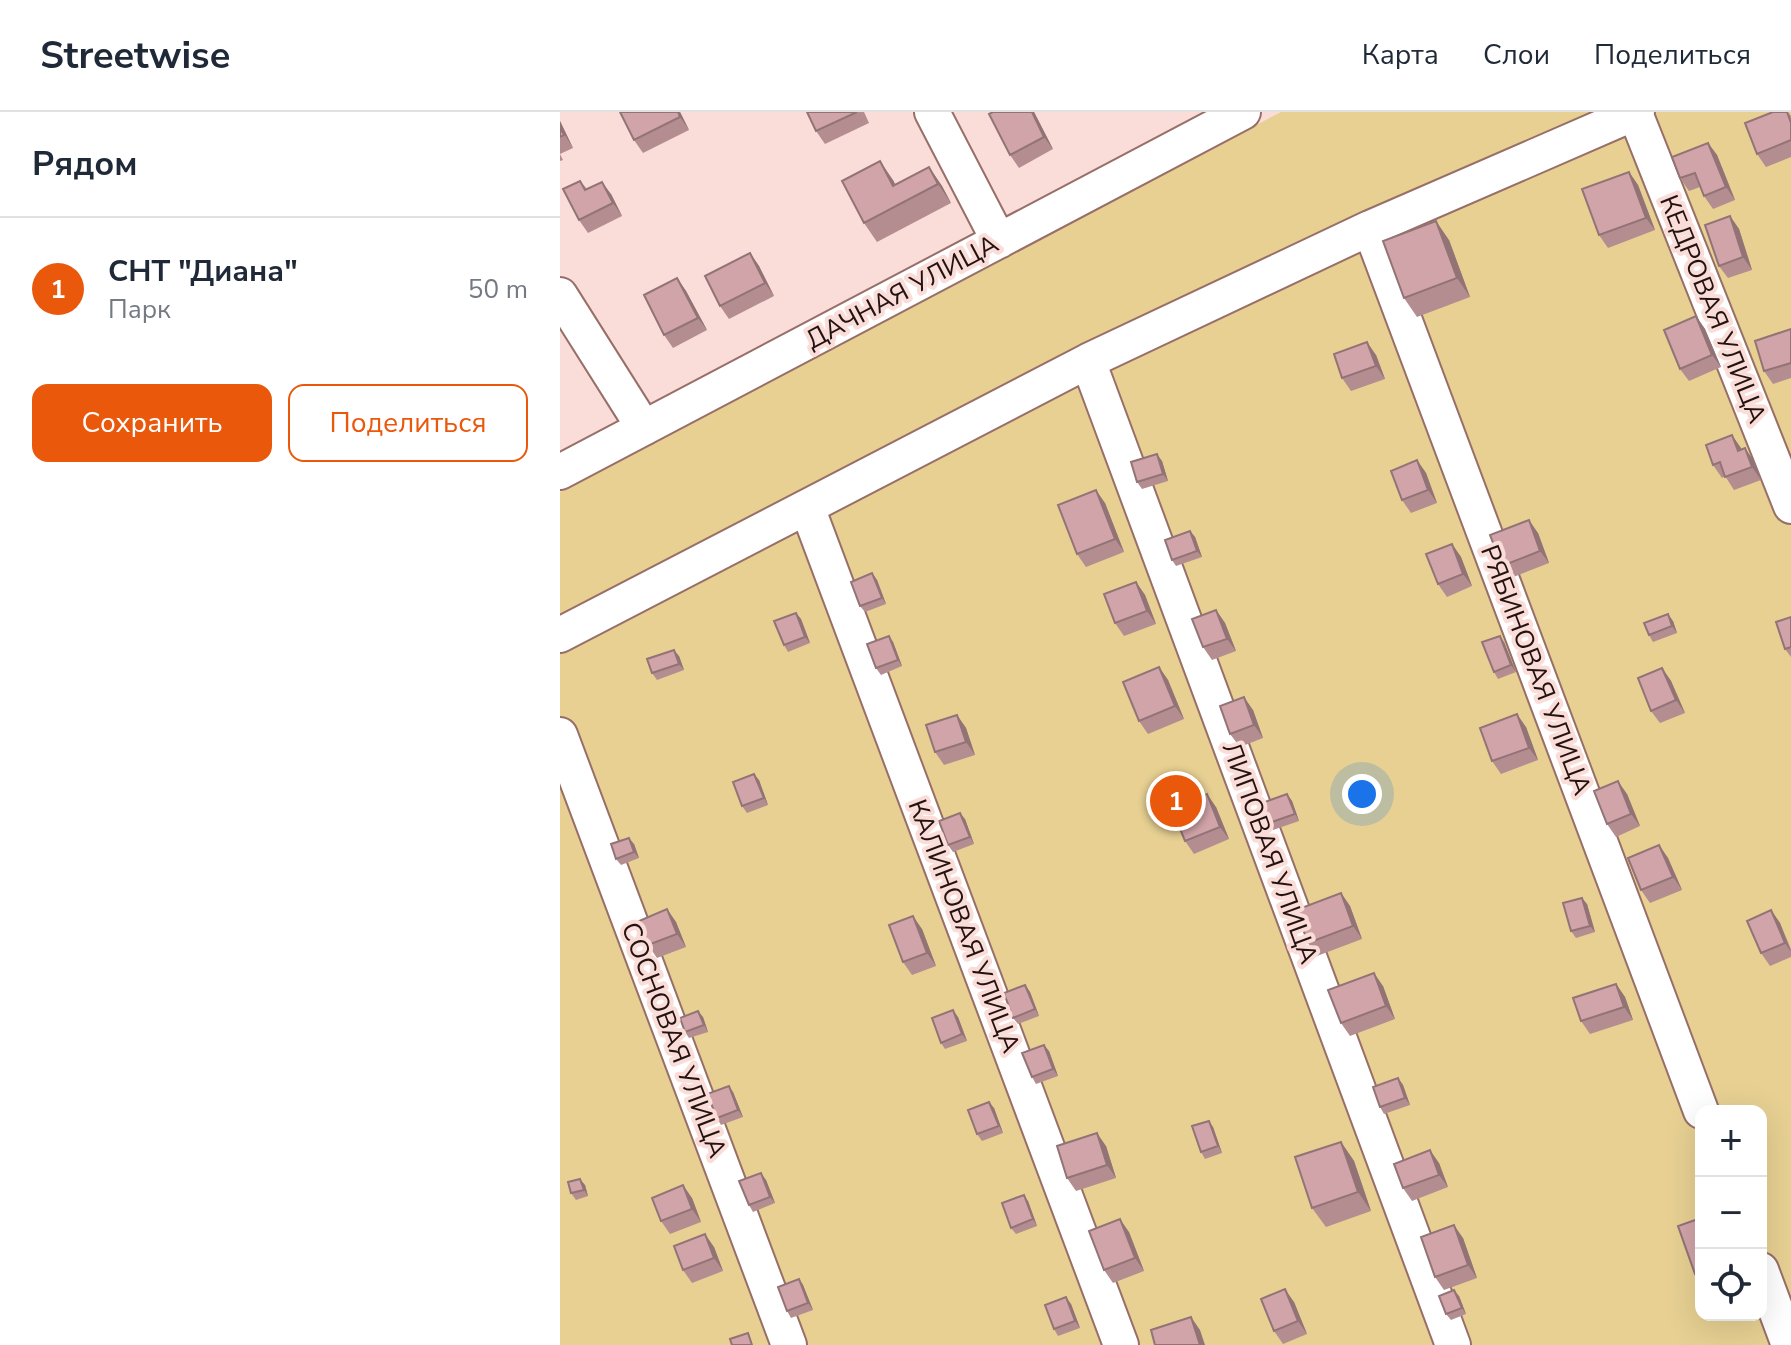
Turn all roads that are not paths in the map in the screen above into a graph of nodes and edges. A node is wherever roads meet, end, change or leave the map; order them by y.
1 (932, 112) edge
2 (1243, 112) edge
3 (1636, 112) edge
4 (1370, 228) junction
5 (999, 241) junction
6 (560, 295) edge
7 (1088, 361) junction
8 (644, 428) junction
9 (560, 472) edge
10 (1791, 506) edge
11 (807, 507) junction
12 (560, 635) edge
13 (560, 735) edge
14 (1699, 1105) edge
15 (1767, 1286) edge
16 (789, 1345) edge
17 (1121, 1345) edge
18 (1453, 1345) edge
19 (1789, 1345) edge

1 - 5 street
2 - 5 street, ДАЧНАЯ УЛИЦА
3 - 4 street
3 - 10 street, КЕДРОВАЯ УЛИЦА
4 - 7 street
4 - 14 street, РЯБИНОВАЯ УЛИЦА
5 - 8 street, ДАЧНАЯ УЛИЦА
6 - 8 street
7 - 11 street
7 - 18 street, ЛИПОВАЯ УЛИЦА
8 - 9 street, ДАЧНАЯ УЛИЦА
11 - 12 street
11 - 17 street, КАЛИНОВАЯ УЛИЦА
13 - 16 street, СОСНОВАЯ УЛИЦА
15 - 19 street

